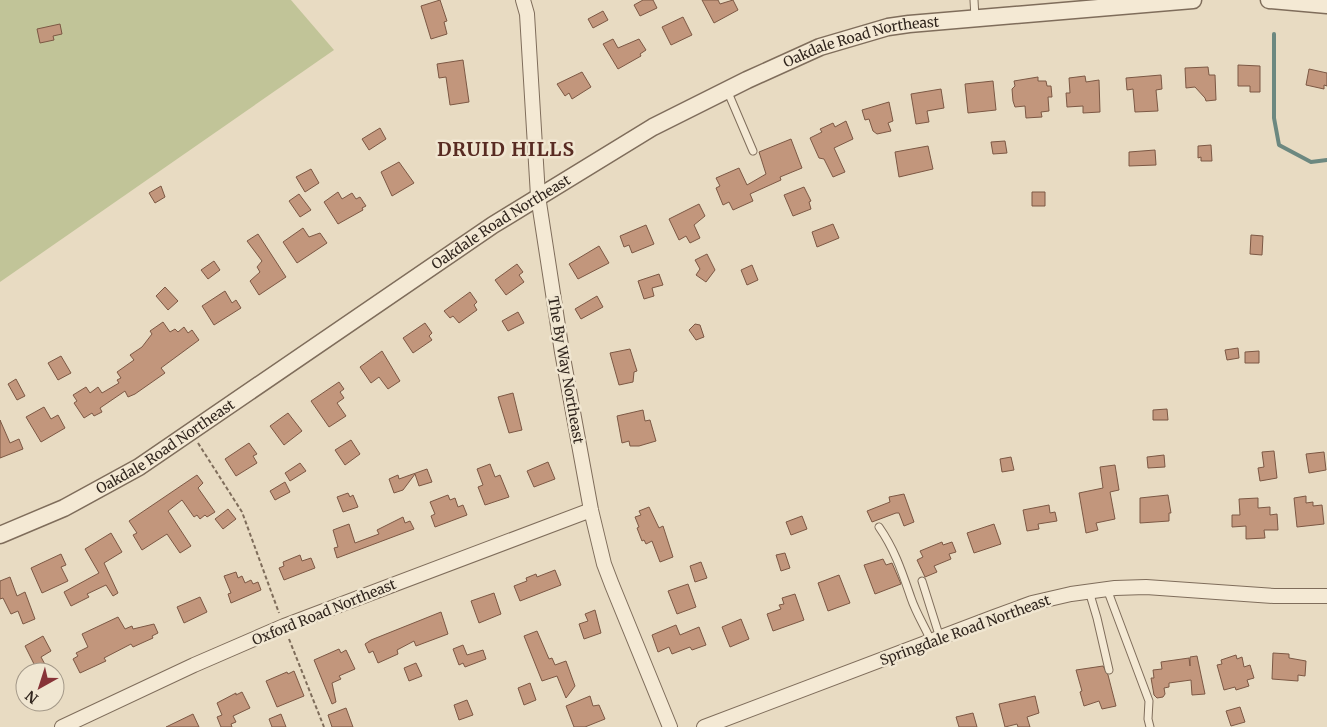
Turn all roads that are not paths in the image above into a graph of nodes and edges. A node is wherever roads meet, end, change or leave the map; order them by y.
1 (523, 0) edge
2 (974, 0) edge
3 (1193, 0) edge
4 (1269, 0) edge
5 (1327, 5) edge
6 (975, 18) junction
7 (727, 90) junction
8 (753, 151) dead end
9 (538, 196) junction
10 (591, 510) junction
11 (879, 527) dead end
12 (0, 535) edge
13 (922, 581) dead end
14 (1107, 589) junction
15 (1088, 591) junction
16 (1327, 596) edge
17 (935, 640) junction
18 (1109, 670) dead end
19 (62, 727) edge
20 (670, 727) edge
21 (704, 727) edge
22 (1150, 727) edge

1 - 9 street, The By Way Northeast
2 - 6 lane
3 - 6 street, Oakdale Road Northeast
4 - 5 street
6 - 7 street, Oakdale Road Northeast
7 - 8 lane
7 - 9 street, Oakdale Road Northeast
9 - 10 street, The By Way Northeast
9 - 12 street, Oakdale Road Northeast
10 - 19 street, Oxford Road Northeast
10 - 20 street, The By Way Northeast
11 - 17 lane
13 - 17 lane
14 - 15 street, Springdale Road Northeast
14 - 16 street, Springdale Road Northeast
14 - 22 lane
15 - 17 street, Springdale Road Northeast
15 - 18 lane
17 - 21 street, Springdale Road Northeast

